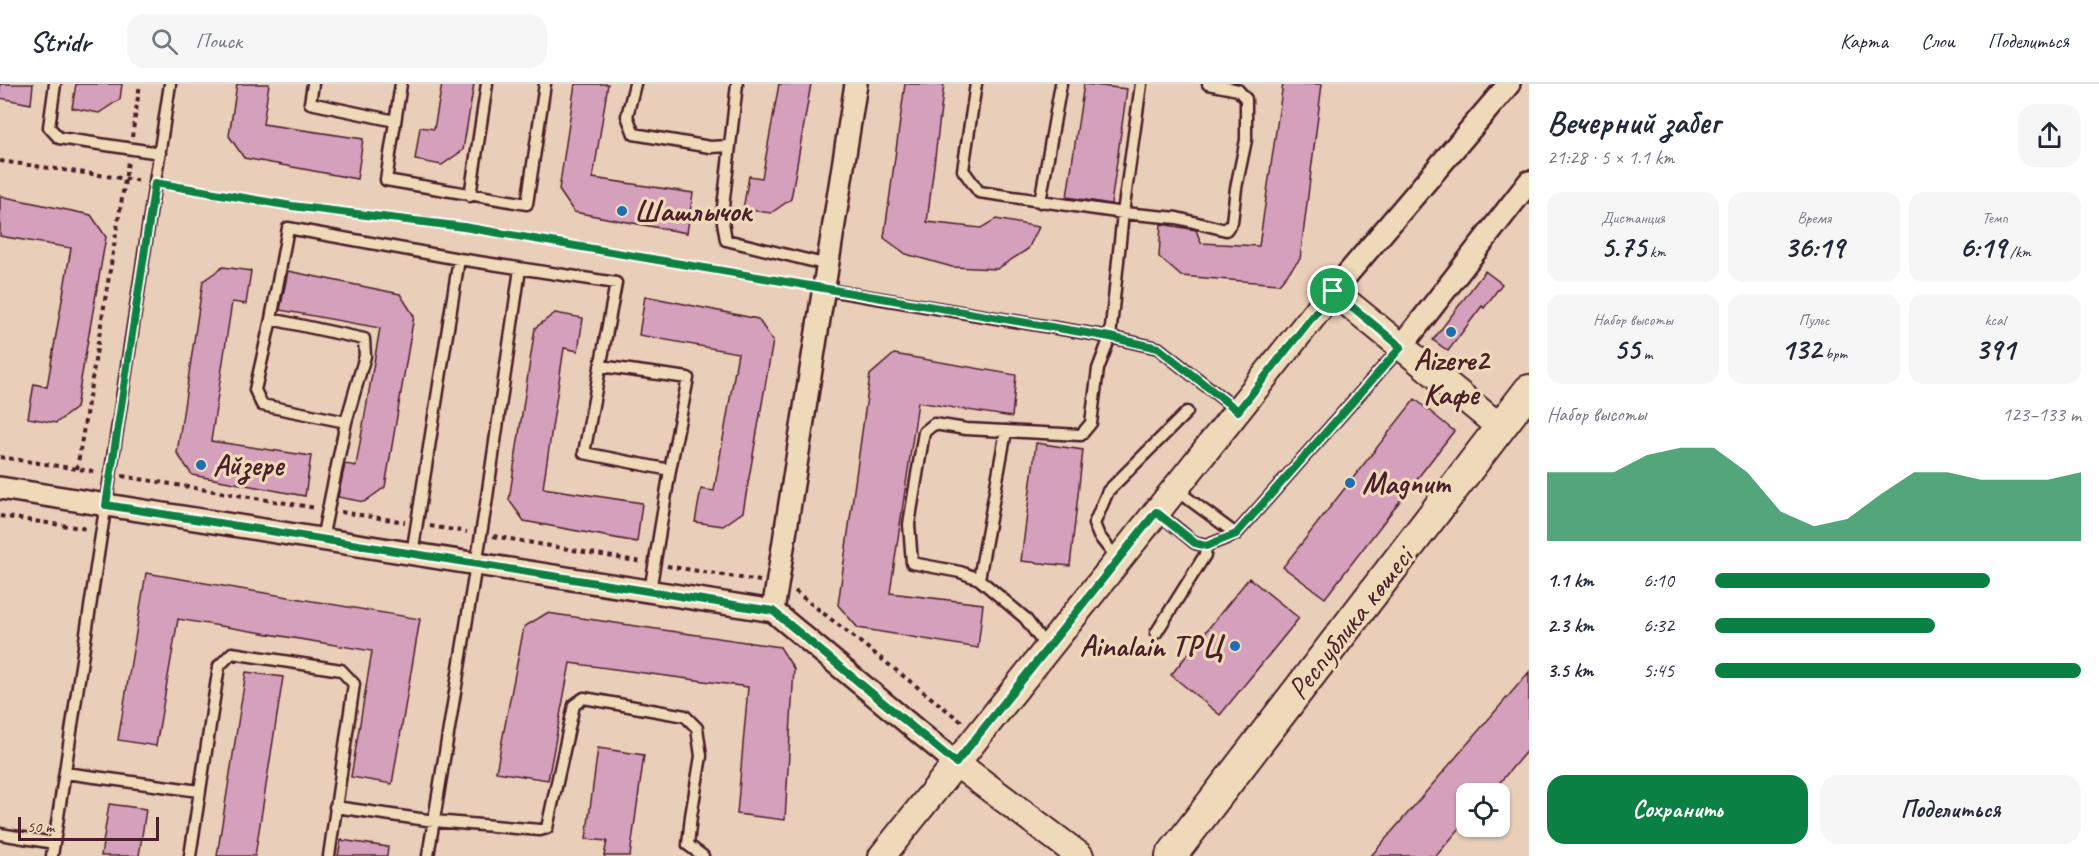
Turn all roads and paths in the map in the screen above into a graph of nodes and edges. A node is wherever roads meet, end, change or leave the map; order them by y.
1 (55, 84) edge
2 (140, 84) edge
3 (170, 84) edge
4 (313, 84) edge
5 (401, 84) edge
6 (487, 84) edge
7 (545, 84) edge
8 (634, 84) edge
9 (737, 84) edge
10 (856, 84) edge
11 (976, 84) edge
12 (1061, 84) edge
13 (1141, 84) edge
14 (1208, 84) edge
15 (1509, 84) edge
16 (395, 121) junction
17 (730, 146) junction
18 (130, 148) junction
19 (160, 153) junction
20 (0, 161) edge
21 (125, 179) junction
22 (1529, 182) edge
23 (155, 183) junction
24 (470, 196) junction
25 (1040, 202) junction
26 (1123, 213) junction
27 (459, 259) junction
28 (828, 265) junction
29 (520, 269) junction
30 (823, 289) junction
31 (1333, 291) junction
32 (271, 319) junction
33 (1110, 337) junction
34 (1401, 347) junction
35 (600, 366) junction
36 (1529, 390) edge
37 (1238, 411) junction
38 (1187, 412) dead end
39 (346, 422) junction
40 (1501, 428) junction
41 (1006, 431) junction
42 (77, 469) dead end
43 (670, 470) junction
44 (0, 488) edge
45 (1175, 489) junction
46 (106, 505) junction
47 (1156, 512) junction
48 (0, 516) edge
49 (102, 531) junction
50 (1236, 534) junction
51 (322, 539) junction
52 (1206, 546) junction
53 (412, 554) junction
54 (1118, 560) junction
55 (477, 564) junction
56 (979, 579) junction
57 (650, 591) junction
58 (773, 611) junction
59 (1156, 633) dead end
60 (1047, 649) junction
61 (956, 763) junction
62 (65, 774) junction
63 (199, 791) junction
64 (335, 807) junction
65 (434, 821) junction
66 (0, 834) edge
67 (54, 843) junction
68 (52, 856) edge
69 (190, 856) edge
70 (329, 856) edge
71 (428, 856) edge
72 (703, 856) edge
73 (882, 856) edge
74 (1080, 856) edge
75 (1172, 856) edge

1 - 18 lane
2 - 18 path
3 - 19 lane
4 - 16 lane
5 - 16 lane
6 - 24 lane
7 - 24 lane
8 - 17 lane
9 - 17 lane
10 - 28 street
11 - 25 lane
12 - 25 lane
13 - 26 lane
14 - 26 lane
15 - 31 street
16 - 24 lane
17 - 28 lane
18 - 19 lane
18 - 21 path
19 - 23 lane
20 - 21 path
21 - 23 path
21 - 42 path
22 - 34 street
23 - 30 path
23 - 46 lane
25 - 26 lane
26 - 33 lane
27 - 29 lane
27 - 32 lane
27 - 53 lane
28 - 30 street
29 - 35 lane
29 - 55 lane
30 - 33 lane
30 - 58 street
31 - 34 street
31 - 37 street
32 - 39 lane
32 - 39 lane
33 - 37 lane
33 - 41 lane
34 - 40 street
34 - 50 lane
35 - 43 lane
35 - 43 lane
36 - 40 main road, Республика көшесі
37 - 45 street
38 - 54 lane
39 - 51 lane
40 - 75 main road, Республика көшесі
41 - 56 lane
41 - 56 lane
43 - 57 lane
44 - 46 street
45 - 47 street
45 - 50 lane
46 - 49 lane
46 - 51 street
47 - 52 lane
47 - 54 street
48 - 49 path
49 - 62 lane
50 - 52 lane
51 - 53 street
52 - 59 lane
53 - 55 street
54 - 60 street
55 - 57 street
55 - 65 lane
56 - 60 lane
57 - 58 street
58 - 61 street
60 - 61 street
61 - 73 street
61 - 74 street
62 - 63 lane
62 - 67 lane
63 - 64 lane
63 - 69 lane
64 - 65 lane
64 - 70 lane
65 - 71 lane
65 - 72 lane
66 - 67 lane
67 - 68 lane

